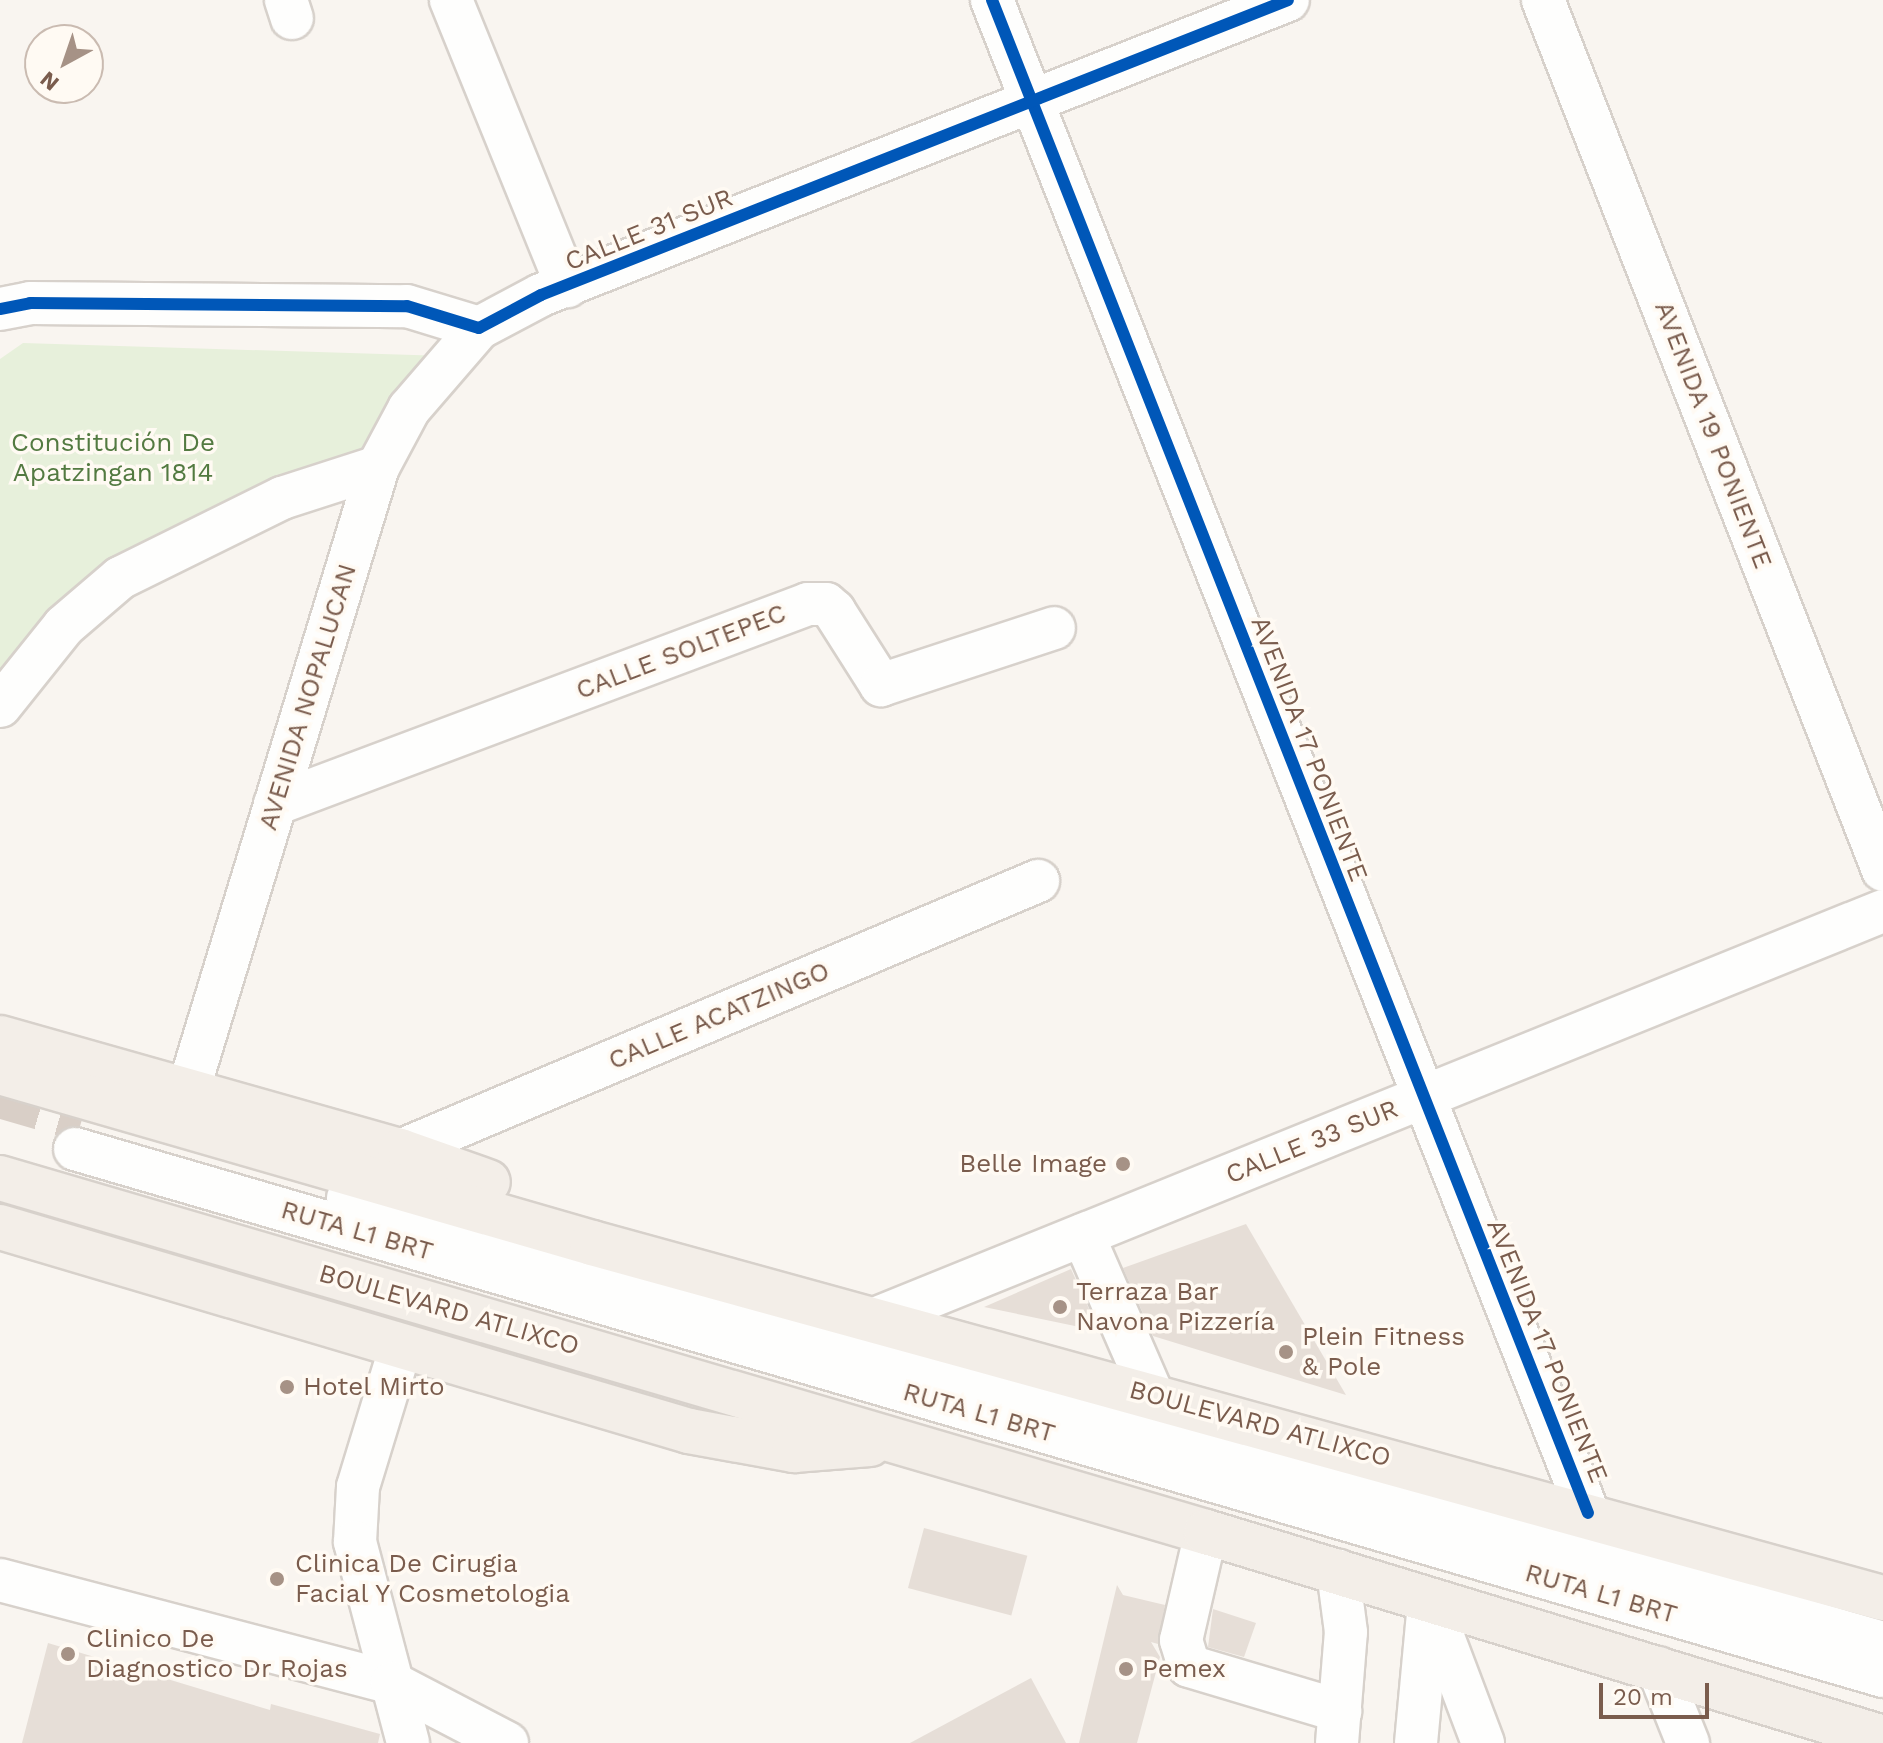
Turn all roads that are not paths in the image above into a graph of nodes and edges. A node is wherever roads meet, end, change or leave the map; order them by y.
1 (451, 0) edge
2 (992, 0) edge
3 (1288, 0) edge
4 (1543, 0) edge
5 (1032, 102) junction
6 (567, 286) junction
7 (0, 309) edge
8 (479, 328) junction
9 (378, 467) junction
10 (1054, 628) dead end
11 (0, 706) edge
12 (275, 804) junction
13 (1883, 870) edge
14 (1038, 881) dead end
15 (1883, 911) edge
16 (0, 1038) edge
17 (0, 1072) edge
18 (188, 1091) junction
19 (1422, 1098) junction
20 (400, 1151) junction
21 (0, 1178) edge
22 (0, 1227) edge
23 (1083, 1235) junction
24 (636, 1253) junction
25 (875, 1319) junction
26 (401, 1346) junction
27 (1152, 1394) junction
28 (899, 1442) junction
29 (1588, 1513) junction
30 (1206, 1532) junction
31 (1338, 1571) junction
32 (0, 1580) edge
33 (1883, 1598) edge
34 (1429, 1600) junction
35 (1883, 1643) edge
36 (1658, 1668) junction
37 (1883, 1676) edge
38 (392, 1683) junction
39 (1332, 1731) edge
40 (1883, 1738) edge
41 (408, 1743) edge
42 (507, 1743) edge
43 (1416, 1743) edge
44 (1483, 1743) edge
45 (1688, 1743) edge

1 - 6 street
2 - 5 street, AVENIDA 17 PONIENTE
3 - 5 street, CALLE 31 SUR
4 - 13 street, AVENIDA 19 PONIENTE
5 - 6 street, CALLE 31 SUR
5 - 19 street, AVENIDA 17 PONIENTE
6 - 8 street, CALLE 31 SUR
7 - 8 street
8 - 9 street, AVENIDA NOPALUCAN
9 - 11 street
9 - 12 street, AVENIDA NOPALUCAN
10 - 12 street, CALLE SOLTEPEC
12 - 18 street, AVENIDA NOPALUCAN
14 - 20 street, CALLE ACATZINGO
15 - 19 street, CALLE 33 SUR
16 - 18 main road, BOULEVARD ATLIXCO
17 - 24 main road, BOULEVARD ATLIXCO
18 - 20 main road, BOULEVARD ATLIXCO
19 - 23 street, CALLE 33 SUR
19 - 29 street, AVENIDA 17 PONIENTE
20 - 24 main road, BOULEVARD ATLIXCO
21 - 28 main road, BOULEVARD ATLIXCO
22 - 26 main road, BOULEVARD ATLIXCO
23 - 25 street, CALLE 33 SUR
23 - 27 street
24 - 25 main road, BOULEVARD ATLIXCO
25 - 27 main road, BOULEVARD ATLIXCO
26 - 28 main road, BOULEVARD ATLIXCO
26 - 38 street
27 - 29 main road, BOULEVARD ATLIXCO
28 - 30 main road, BOULEVARD ATLIXCO
29 - 33 main road, BOULEVARD ATLIXCO
30 - 31 main road, BOULEVARD ATLIXCO
30 - 39 street
31 - 34 main road, BOULEVARD ATLIXCO
31 - 39 street
32 - 38 street
34 - 36 main road, BOULEVARD ATLIXCO
34 - 43 street
34 - 44 street
35 - 37 street, RUTA L1 BRT
36 - 40 main road, BOULEVARD ATLIXCO
36 - 45 street
38 - 41 street
38 - 42 street

